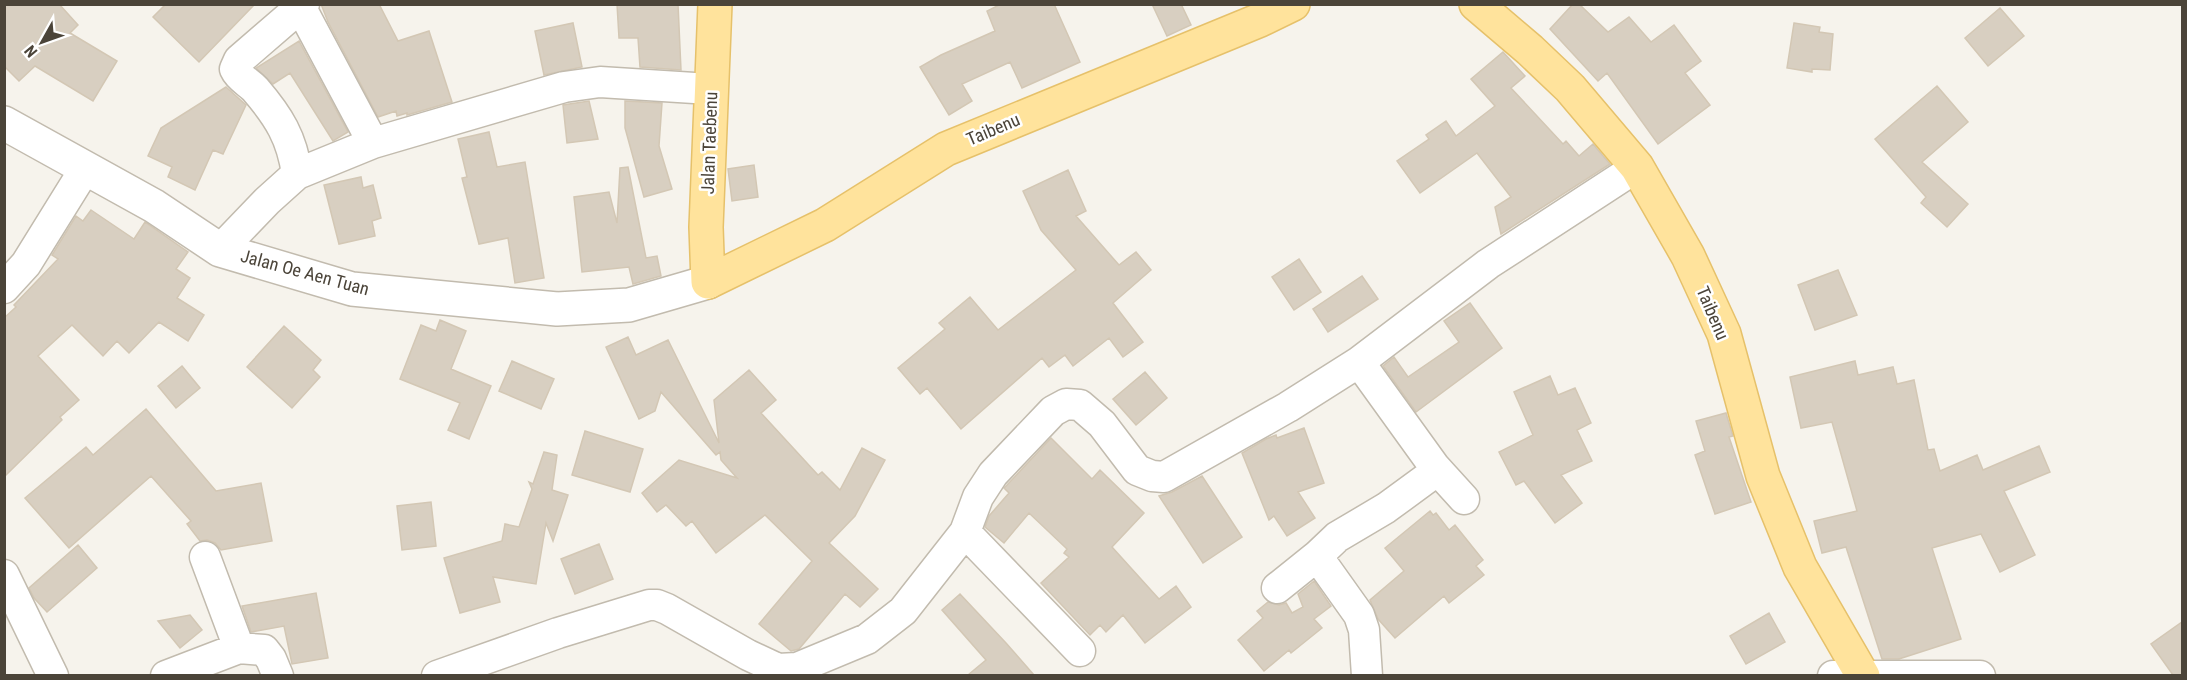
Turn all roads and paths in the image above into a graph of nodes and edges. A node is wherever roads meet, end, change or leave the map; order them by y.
1 (714, 4) edge
2 (1293, 4) edge
3 (1476, 4) edge
4 (303, 6) edge
5 (710, 89) junction
6 (4, 123) edge
7 (373, 144) junction
8 (1637, 167) junction
9 (85, 169) junction
10 (297, 174) junction
11 (220, 250) junction
12 (708, 282) junction
13 (4, 288) edge
14 (1359, 363) junction
15 (1438, 471) junction
16 (1464, 499) dead end
17 (965, 532) junction
18 (1317, 556) junction
19 (206, 557) dead end
20 (4, 574) edge
21 (1277, 588) dead end
22 (239, 648) junction
23 (1080, 651) dead end
24 (53, 675) edge
25 (166, 675) edge
26 (278, 675) edge
27 (437, 675) edge
28 (1367, 675) edge
29 (1853, 675) edge
30 (1980, 675) edge

1 - 5 main road, Jalan Taebenu
2 - 12 main road, Taibenu
3 - 8 main road, Taibenu
4 - 7 street
4 - 10 street
5 - 7 street
5 - 12 main road, Jalan Taebenu
6 - 9 street, Jalan Oe Aen Tuan
7 - 10 street
8 - 14 street
8 - 29 main road, Taibenu
9 - 11 street, Jalan Oe Aen Tuan
9 - 13 street
10 - 11 street
11 - 12 street, Jalan Oe Aen Tuan
14 - 15 street
14 - 17 street
15 - 16 street
15 - 18 street
17 - 23 street
17 - 27 street
18 - 21 street
18 - 28 street
19 - 22 street
20 - 24 street
22 - 25 street
22 - 26 street
29 - 30 street

